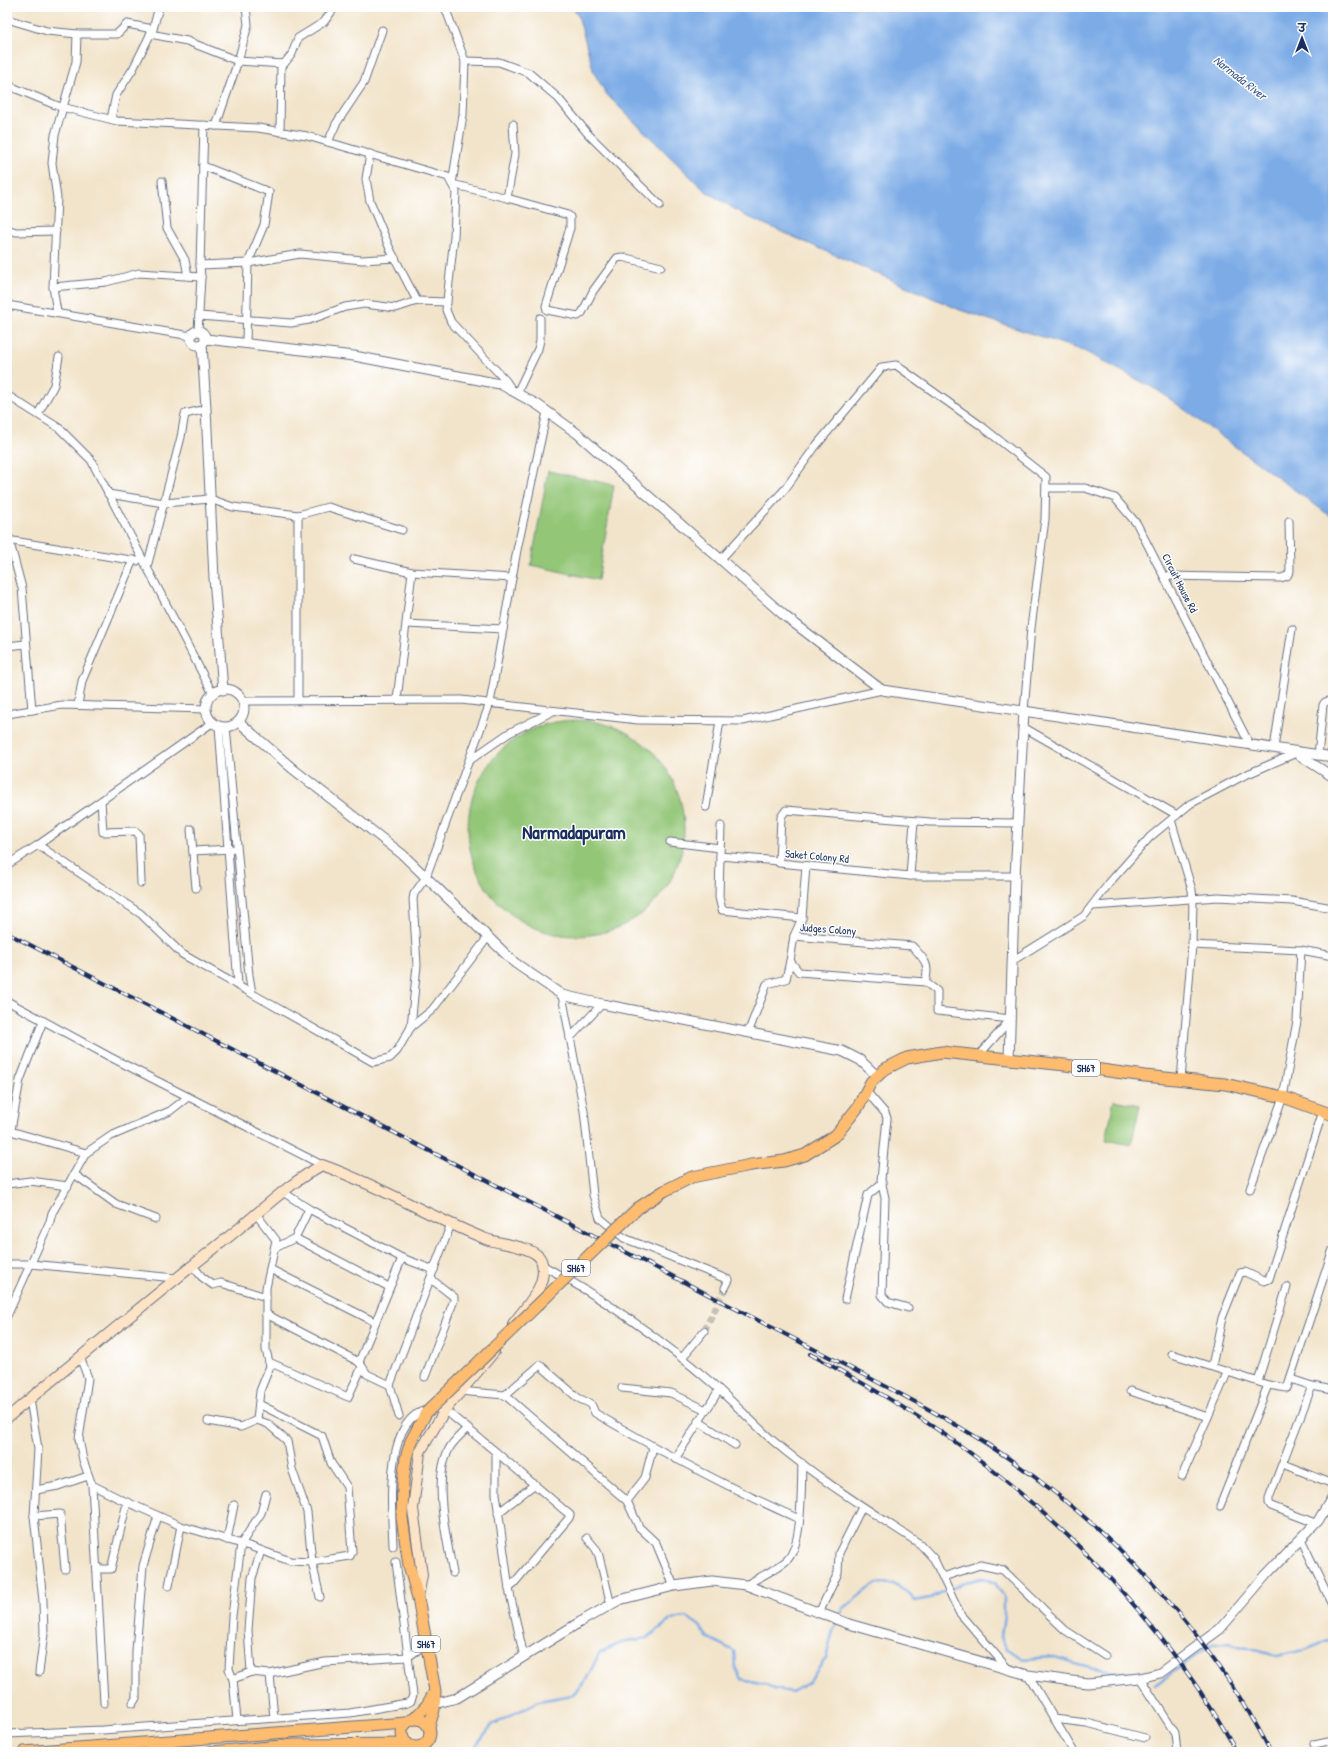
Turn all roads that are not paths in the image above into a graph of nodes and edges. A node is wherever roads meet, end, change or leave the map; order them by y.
1 (159, 7) edge
2 (246, 7) edge
3 (335, 7) edge
4 (445, 7) edge
5 (7, 19) edge
6 (382, 30) dead end
7 (151, 31) junction
8 (77, 34) junction
9 (238, 61) junction
10 (465, 61) junction
11 (281, 64) junction
12 (7, 85) edge
13 (64, 107) junction
14 (111, 119) junction
15 (513, 124) dead end
16 (204, 125) junction
17 (216, 126) junction
18 (280, 132) junction
19 (328, 142) junction
20 (370, 154) junction
21 (202, 166) junction
22 (162, 181) dead end
23 (452, 184) junction
24 (507, 198) junction
25 (660, 205) dead end
26 (7, 230) edge
27 (56, 230) junction
28 (395, 258) junction
29 (248, 263) junction
30 (200, 265) junction
31 (661, 267) dead end
32 (188, 276) junction
33 (201, 277) junction
34 (53, 287) junction
35 (417, 301) junction
36 (447, 302) junction
37 (7, 305) edge
38 (57, 312) junction
39 (199, 316) junction
40 (540, 318) dead end
41 (247, 319) junction
42 (195, 334) junction
43 (204, 342) junction
44 (246, 343) junction
45 (59, 357) dead end
46 (514, 392) junction
47 (7, 394) edge
48 (206, 409) junction
49 (547, 412) junction
50 (38, 414) junction
51 (1046, 488) junction
52 (108, 494) junction
53 (210, 499) junction
54 (164, 503) junction
55 (298, 515) junction
56 (1289, 521) dead end
57 (402, 530) dead end
58 (7, 532) edge
59 (8, 540) edge
60 (133, 560) junction
61 (354, 560) dead end
62 (721, 560) junction
63 (145, 565) junction
64 (412, 572) junction
65 (1164, 576) junction
66 (512, 578) junction
67 (407, 624) junction
68 (503, 629) junction
69 (1292, 629) dead end
70 (26, 644) junction
71 (7, 646) edge
72 (223, 690) junction
73 (882, 690) junction
74 (213, 694) junction
75 (1333, 696) edge
76 (298, 700) junction
77 (397, 700) junction
78 (243, 701) junction
79 (490, 703) junction
80 (78, 705) junction
81 (206, 709) junction
82 (32, 710) junction
83 (554, 710) junction
84 (1024, 711) junction
85 (7, 714) edge
86 (720, 721) junction
87 (239, 722) junction
88 (219, 725) junction
89 (1023, 727) junction
90 (1250, 745) junction
91 (1274, 748) junction
92 (1296, 753) junction
93 (1318, 756) junction
94 (1333, 757) edge
95 (470, 760) junction
96 (1333, 776) edge
97 (101, 801) junction
98 (706, 808) dead end
99 (1177, 815) junction
100 (1171, 820) junction
101 (914, 821) junction
102 (1018, 823) junction
103 (721, 826) dead end
104 (191, 829) dead end
105 (670, 842) dead end
106 (38, 845) junction
107 (237, 848) junction
108 (720, 848) junction
109 (228, 849) junction
110 (193, 851) junction
111 (720, 856) junction
112 (779, 861) junction
113 (7, 865) edge
114 (806, 866) junction
115 (910, 876) junction
116 (1015, 876) junction
117 (426, 877) junction
118 (141, 883) dead end
119 (196, 888) dead end
120 (1193, 900) junction
121 (1093, 906) junction
122 (1333, 908) edge
123 (802, 918) junction
124 (794, 936) junction
125 (488, 937) junction
126 (1192, 945) junction
127 (1301, 950) junction
128 (1333, 956) edge
129 (790, 961) junction
130 (1012, 961) junction
131 (925, 982) junction
132 (238, 985) junction
133 (252, 993) junction
134 (562, 995) junction
135 (7, 1001) edge
136 (602, 1004) junction
137 (1010, 1019) junction
138 (43, 1021) junction
139 (411, 1028) junction
140 (748, 1034) junction
141 (570, 1038) junction
142 (978, 1056) junction
143 (1009, 1059) junction
144 (877, 1076) junction
145 (1181, 1080) junction
146 (866, 1091) junction
147 (188, 1097) junction
148 (1283, 1097) junction
149 (1330, 1112) edge
150 (9, 1130) edge
151 (86, 1153) junction
152 (322, 1165) junction
153 (74, 1174) junction
154 (882, 1183) junction
155 (7, 1184) edge
156 (68, 1186) junction
157 (1250, 1189) dead end
158 (283, 1192) junction
159 (309, 1209) junction
160 (256, 1214) junction
161 (156, 1219) dead end
162 (451, 1224) junction
163 (294, 1238) junction
164 (275, 1248) junction
165 (1333, 1249) edge
166 (402, 1258) junction
167 (7, 1264) edge
168 (31, 1264) junction
169 (192, 1265) junction
170 (542, 1265) junction
171 (270, 1269) junction
172 (434, 1270) junction
173 (175, 1278) junction
174 (431, 1279) junction
175 (389, 1287) junction
176 (725, 1288) dead end
177 (1287, 1288) dead end
178 (266, 1297) junction
179 (845, 1299) dead end
180 (908, 1308) dead end
181 (266, 1314) junction
182 (7, 1316) edge
183 (375, 1322) junction
184 (704, 1331) tunnel mouth
185 (1172, 1354) dead end
186 (80, 1357) junction
187 (682, 1358) junction
188 (269, 1362) junction
189 (360, 1364) junction
190 (1212, 1366) junction
191 (1228, 1371) junction
192 (425, 1377) dead end
193 (1291, 1379) junction
194 (1258, 1381) junction
195 (390, 1385) junction
196 (1268, 1385) junction
197 (1312, 1386) junction
198 (622, 1388) dead end
199 (719, 1390) junction
200 (1333, 1390) edge
201 (460, 1391) junction
202 (1130, 1391) dead end
203 (506, 1395) junction
204 (30, 1399) junction
205 (259, 1404) junction
206 (444, 1410) junction
207 (706, 1410) junction
208 (399, 1416) dead end
209 (1208, 1417) junction
210 (7, 1418) edge
211 (257, 1420) junction
212 (208, 1421) dead end
213 (698, 1421) junction
214 (467, 1428) junction
215 (735, 1445) dead end
216 (653, 1448) junction
217 (496, 1452) junction
218 (675, 1458) junction
219 (802, 1463) junction
220 (1283, 1464) junction
221 (88, 1476) junction
222 (1182, 1476) dead end
223 (535, 1484) junction
224 (1333, 1484) edge
225 (92, 1485) junction
226 (36, 1490) junction
227 (266, 1494) dead end
228 (1333, 1496) edge
229 (627, 1501) junction
230 (127, 1502) junction
231 (234, 1505) dead end
232 (1220, 1506) dead end
233 (862, 1507) junction
234 (498, 1513) junction
235 (34, 1516) junction
236 (158, 1516) junction
237 (799, 1519) junction
238 (1315, 1523) junction
239 (181, 1526) junction
240 (587, 1538) dead end
241 (1301, 1539) junction
242 (227, 1540) junction
243 (241, 1544) junction
244 (393, 1546) dead end
245 (261, 1551) junction
246 (312, 1562) junction
247 (396, 1562) dead end
248 (65, 1569) dead end
249 (97, 1570) junction
250 (453, 1573) dead end
251 (944, 1580) junction
252 (746, 1585) junction
253 (169, 1586) dead end
254 (674, 1586) junction
255 (509, 1589) junction
256 (320, 1597) dead end
257 (418, 1598) junction
258 (611, 1605) junction
259 (1333, 1606) edge
260 (823, 1614) junction
261 (426, 1644) junction
262 (1105, 1656) dead end
263 (408, 1657) junction
264 (524, 1657) junction
265 (1009, 1670) junction
266 (39, 1672) dead end
267 (251, 1672) junction
268 (270, 1674) junction
269 (1028, 1675) junction
270 (1140, 1678) junction
271 (233, 1679) junction
272 (435, 1691) junction
273 (104, 1703) dead end
274 (133, 1703) dead end
275 (434, 1704) junction
276 (274, 1718) junction
277 (1054, 1719) junction
278 (237, 1720) junction
279 (410, 1721) junction
280 (429, 1726) junction
281 (7, 1734) edge
282 (1145, 1738) dead end
283 (428, 1739) junction
284 (1333, 1740) edge
285 (1314, 1744) dead end
286 (415, 1748) edge
287 (24, 1752) edge
288 (210, 1752) edge
289 (430, 1752) edge
290 (1074, 1752) edge
291 (1177, 1752) edge

1 - 7 street
2 - 9 street
3 - 11 street
4 - 10 street
5 - 8 street
6 - 19 street
7 - 8 street
7 - 9 street
7 - 14 street
8 - 13 street
9 - 11 street
9 - 17 street
10 - 23 street
10 - 25 street
11 - 18 street
12 - 13 street
13 - 14 street
13 - 27 street
14 - 16 street
15 - 24 street
16 - 17 street
16 - 21 street
17 - 18 street
18 - 19 street
19 - 20 street
20 - 23 street
20 - 28 street
21 - 29 street
21 - 30 street
22 - 32 street
23 - 24 street
23 - 36 street
24 - 31 street
26 - 27 street
27 - 34 street
28 - 29 street
28 - 35 street
29 - 30 street
29 - 41 street
30 - 33 street
32 - 33 street
32 - 34 street
33 - 39 street
34 - 38 street
35 - 36 street
35 - 41 street
36 - 46 street
37 - 38 street
38 - 42 street
39 - 41 street
39 - 42 street
40 - 46 street
41 - 44 street
42 - 43 street
42 - 43 street
43 - 44 street
43 - 48 street
44 - 46 street
45 - 50 street
46 - 49 street
47 - 50 street
48 - 53 street
48 - 54 street
49 - 62 street
49 - 66 street
50 - 52 street
51 - 62 street
51 - 65 street, Circuit House Rd
51 - 84 street
52 - 54 street
52 - 63 street
53 - 54 street
53 - 55 street
53 - 72 street
54 - 63 street
55 - 57 street
55 - 76 street
56 - 65 street
58 - 59 street
59 - 60 street
59 - 70 street
60 - 63 street
60 - 80 street
61 - 64 street
62 - 73 street
63 - 74 street
64 - 66 street
64 - 67 street
65 - 90 street, Circuit House Rd
66 - 68 street
67 - 68 street
67 - 77 street
68 - 79 street
69 - 91 street
70 - 71 street
70 - 82 street
72 - 74 street
72 - 78 street
73 - 84 street
73 - 86 street
74 - 81 street
75 - 93 street
76 - 77 street
76 - 78 street
77 - 79 street
78 - 87 street
79 - 83 street
79 - 95 street
80 - 81 street
80 - 82 street
81 - 88 street
82 - 85 street
83 - 86 street
83 - 95 street
84 - 89 street
84 - 90 street
86 - 98 street
87 - 88 street
87 - 117 street
88 - 97 street
88 - 107 street
88 - 109 street
89 - 99 street
89 - 102 street
90 - 91 street
91 - 92 street
92 - 93 street
92 - 96 street
92 - 99 street
93 - 94 street
95 - 117 street
97 - 106 street
97 - 118 street
99 - 100 street
100 - 120 street
100 - 121 street
101 - 102 street, Saket Colony Rd
101 - 112 street, Saket Colony Rd
101 - 115 street
102 - 116 street
103 - 108 street
104 - 110 street
105 - 108 street
106 - 113 street
106 - 132 street
107 - 109 street
107 - 133 street
108 - 111 street
109 - 110 street
109 - 132 street
110 - 119 street
111 - 112 street
111 - 123 street
112 - 114 street, Saket Colony Rd
114 - 115 street, Saket Colony Rd
114 - 123 street
115 - 116 street, Saket Colony Rd
116 - 130 street
117 - 125 street
117 - 139 street
120 - 121 street
120 - 122 street
120 - 126 street
121 - 130 street
123 - 124 street
124 - 129 street, Judges Colony
124 - 131 street, Judges Colony
125 - 134 street
125 - 139 street
126 - 127 street
126 - 145 street
127 - 128 street
127 - 148 street
129 - 131 street
129 - 140 street, Judges Colony
130 - 137 street
131 - 137 street
132 - 133 street
133 - 139 street
134 - 136 street
134 - 141 street
135 - 138 street
136 - 140 street
136 - 141 street
137 - 142 street
137 - 143 street
138 - 147 street
138 - 150 street
140 - 144 street
141 - 176 street
142 - 143 main road, SH67
142 - 144 main road, SH67
143 - 145 main road, SH67
144 - 146 main road, SH67
145 - 148 main road, SH67
146 - 154 street
146 - 257 main road, SH67, bridge
147 - 151 street
147 - 152 street
148 - 149 main road, SH67
148 - 157 street
149 - 190 street
150 - 151 street
151 - 153 street
152 - 158 main road
152 - 162 main road
153 - 156 street
153 - 161 street
154 - 179 street
154 - 180 street
155 - 156 street
156 - 168 street
158 - 159 street
158 - 160 main road
159 - 163 street
159 - 166 street
160 - 164 street
160 - 169 main road
162 - 170 main road
162 - 172 street
163 - 164 street
163 - 175 street
164 - 171 street
165 - 193 street
166 - 172 street
166 - 175 street
167 - 168 street
168 - 173 street
168 - 182 street
169 - 173 main road
169 - 178 street
170 - 187 street
170 - 201 main road
171 - 178 street
171 - 183 street
172 - 174 street
173 - 186 main road
174 - 192 street
174 - 195 street
175 - 183 street
177 - 194 street
178 - 181 street
181 - 188 street
181 - 189 street
183 - 189 street
184 - 187 street
185 - 190 street
186 - 204 main road
186 - 221 street
187 - 199 street
188 - 189 street
188 - 205 street
189 - 195 street
190 - 191 street
191 - 194 street
191 - 209 street
193 - 196 street
193 - 197 street
194 - 196 street
195 - 208 street
196 - 232 street
197 - 200 street
197 - 220 street
198 - 207 street
199 - 207 street
199 - 219 street
201 - 203 street
201 - 206 main road
202 - 209 street
203 - 216 street
203 - 229 street
204 - 210 main road
204 - 226 street
205 - 211 street
205 - 246 street
206 - 214 street
206 - 244 street
206 - 257 main road
207 - 213 street
209 - 222 street
211 - 212 street
211 - 246 street
213 - 215 street
213 - 218 street
214 - 217 street
214 - 250 street
216 - 218 street
216 - 229 street
217 - 223 street
217 - 234 street
218 - 237 street
219 - 233 street
219 - 237 street
220 - 224 street
220 - 238 street
221 - 225 street
221 - 226 street
223 - 234 street
223 - 255 street
225 - 230 street
225 - 249 street
226 - 235 street
227 - 243 street
228 - 238 street
229 - 254 street
230 - 236 street
230 - 249 street
231 - 242 street
233 - 251 street
233 - 260 street
234 - 255 street
235 - 248 street
235 - 266 street
236 - 239 street
236 - 274 street
237 - 252 street
238 - 241 street
239 - 242 street
239 - 253 street
240 - 258 street
241 - 259 street
241 - 270 street
242 - 243 street
243 - 245 street
243 - 271 street
245 - 246 street
245 - 267 street
246 - 256 street
247 - 263 street
249 - 273 street
251 - 262 street
251 - 265 street
252 - 254 street
252 - 260 street
254 - 258 street
255 - 264 street
257 - 261 main road, SH67
258 - 264 street
260 - 265 street
261 - 263 street
261 - 272 main road, SH67
263 - 268 street
263 - 276 street
264 - 275 street
265 - 269 street
267 - 268 street
267 - 271 street
268 - 276 street
269 - 270 street
269 - 277 street
270 - 291 street
271 - 278 street
272 - 275 main road, SH67
272 - 279 main road
275 - 280 main road, SH67
276 - 278 street
277 - 282 street
277 - 290 street
278 - 281 street
279 - 280 main road
279 - 286 main road
279 - 287 main road
280 - 283 main road
283 - 286 main road
283 - 289 main road
284 - 285 street
286 - 288 main road

